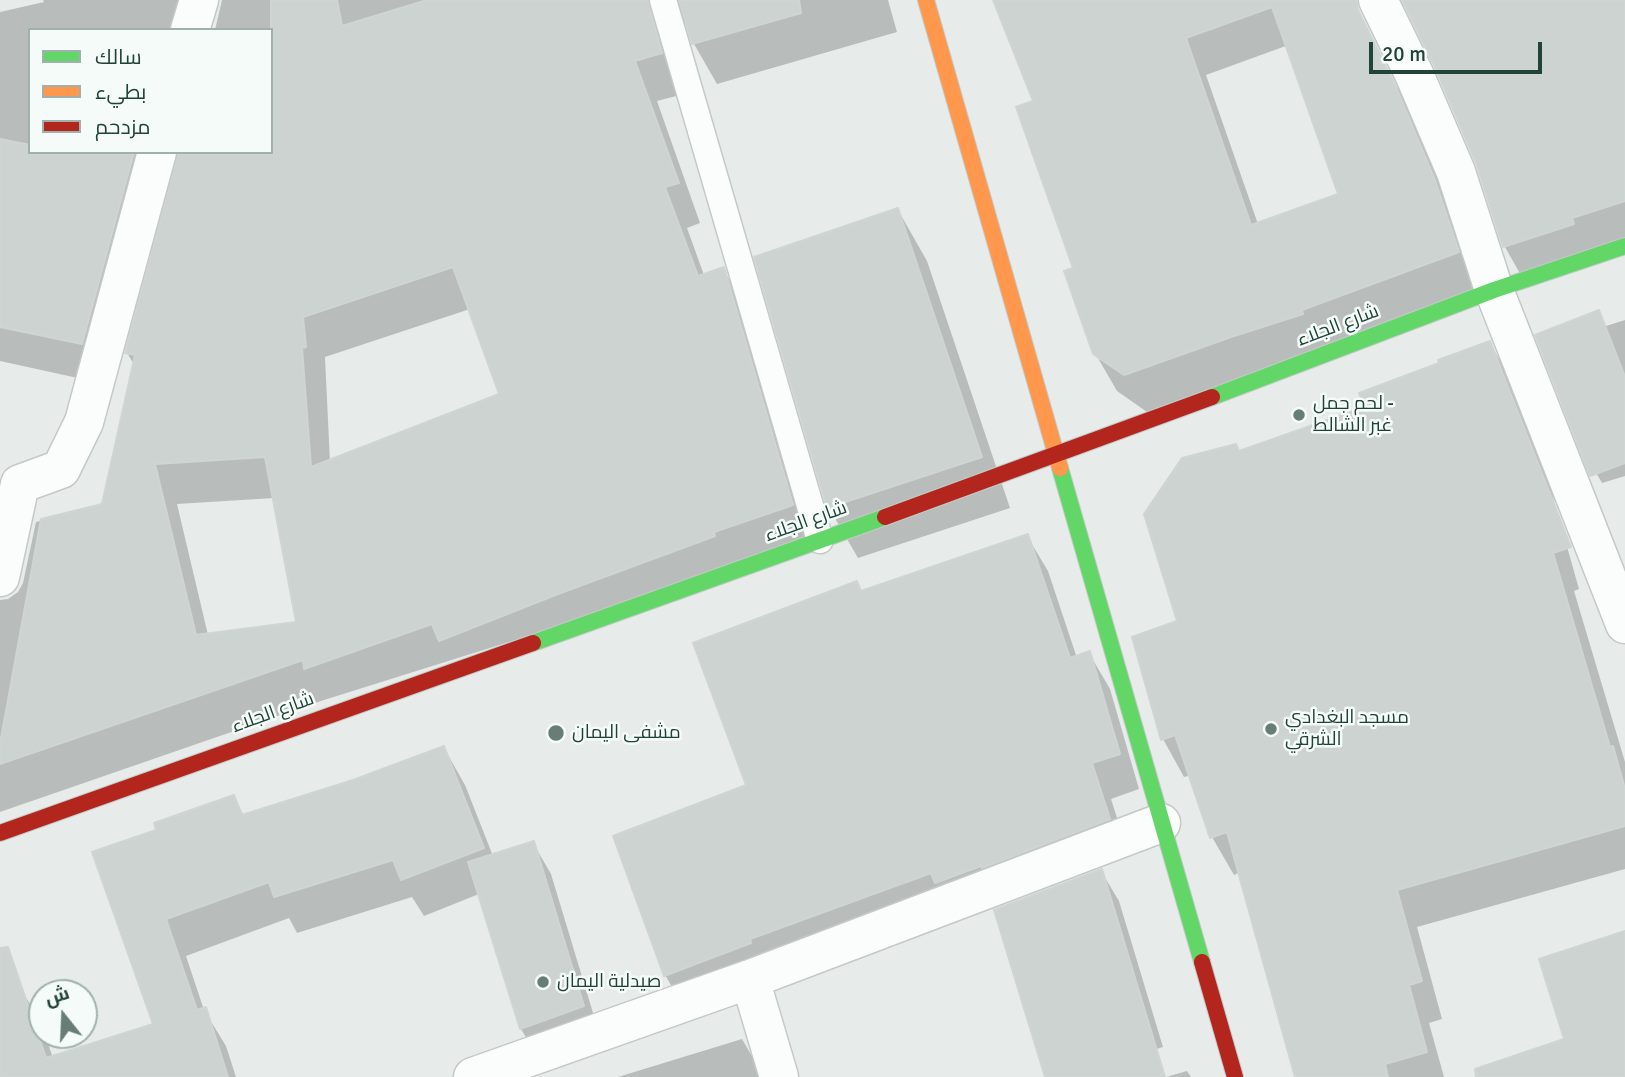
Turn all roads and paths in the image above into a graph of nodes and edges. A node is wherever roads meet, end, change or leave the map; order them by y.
1 (199, 0) edge
2 (663, 0) edge
3 (926, 0) edge
4 (1378, 0) edge
5 (191, 28) edge
6 (156, 154) edge
7 (1625, 246) edge
8 (1494, 290) junction
9 (1058, 454) junction
10 (10, 486) edge
11 (820, 540) junction
12 (0, 577) edge
13 (1625, 624) edge
14 (1161, 823) junction
15 (0, 833) edge
16 (750, 979) junction
17 (473, 1077) edge
18 (779, 1077) edge
19 (1235, 1077) edge

1 - 5 street
2 - 11 lane
3 - 9 street
4 - 8 street
6 - 10 street
7 - 8 street, شارع الجلاء
8 - 9 street, شارع الجلاء
8 - 13 street
9 - 11 street, شارع الجلاء
9 - 14 street
10 - 12 street
11 - 15 street, شارع الجلاء
14 - 16 street
14 - 19 street
16 - 17 street
16 - 18 street

